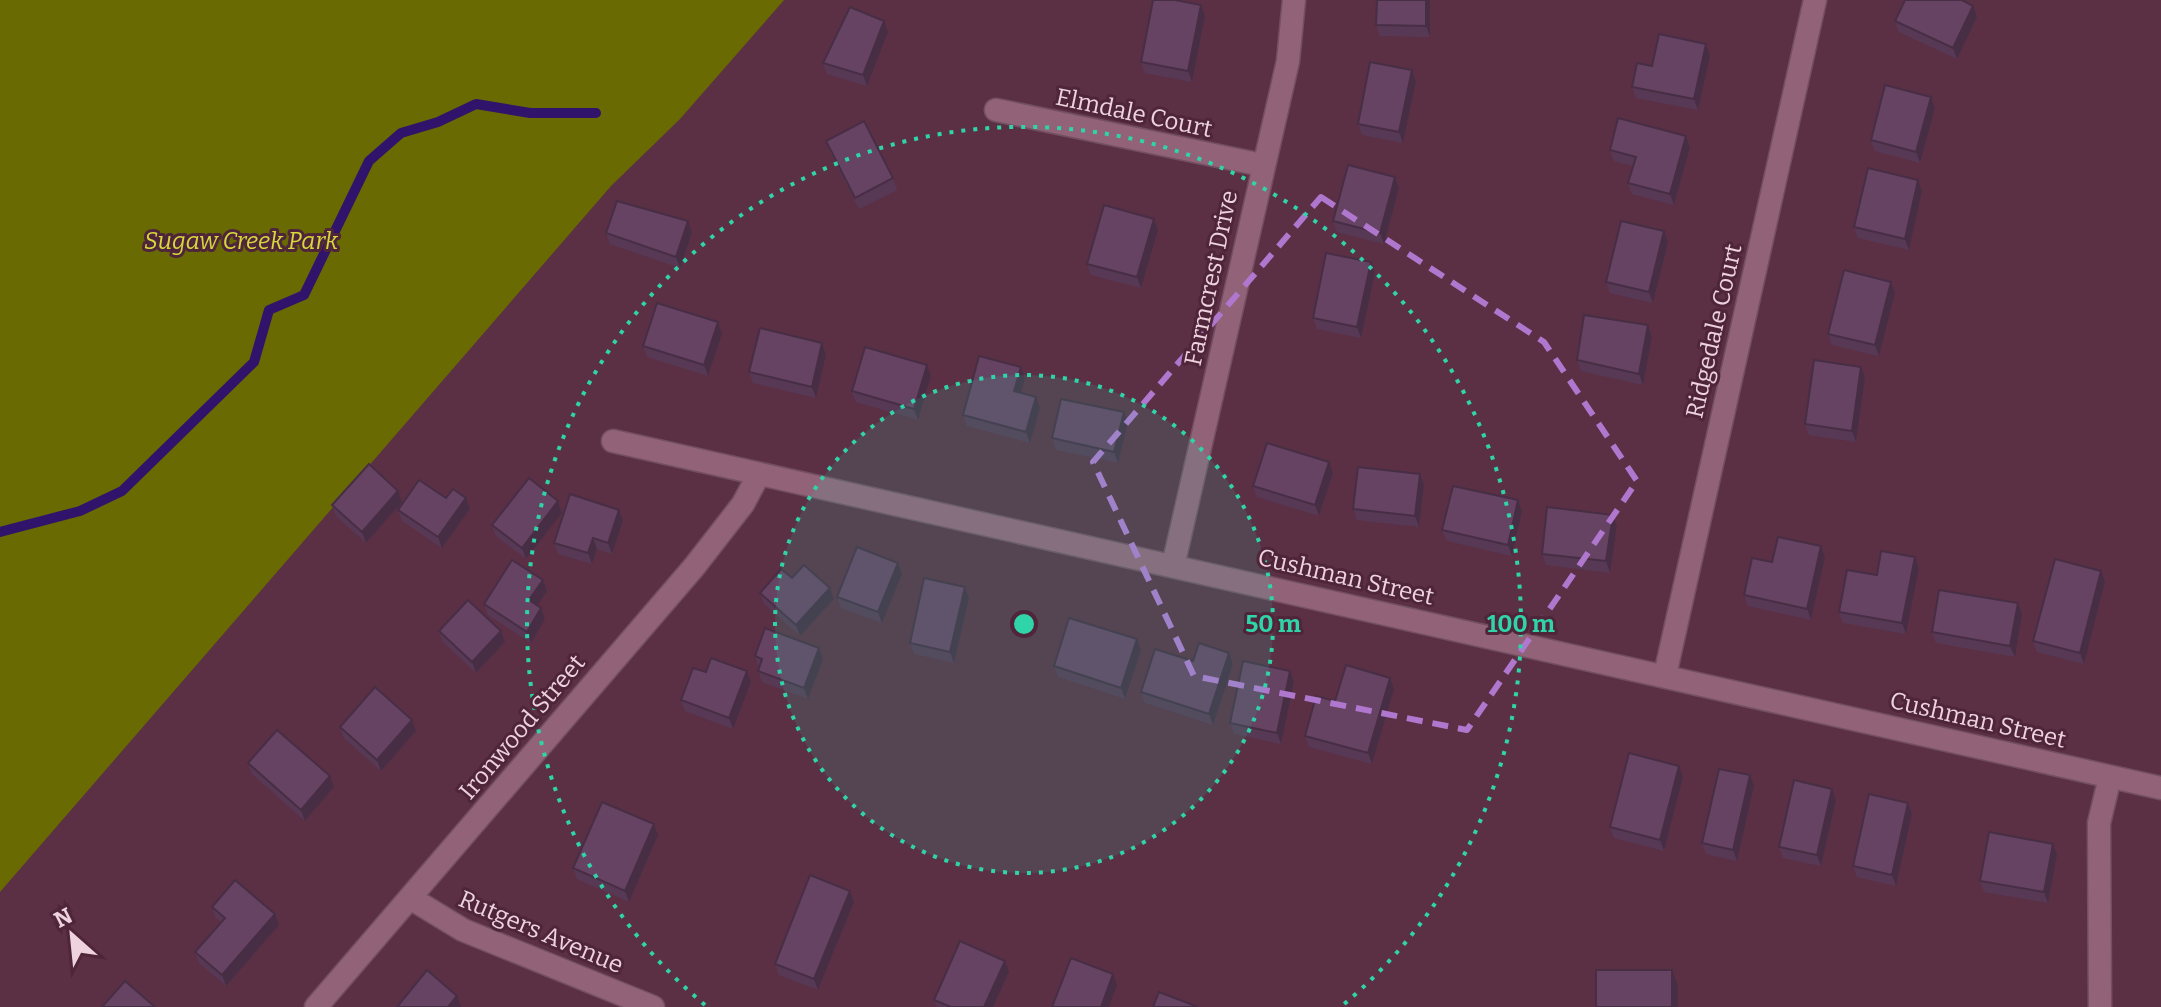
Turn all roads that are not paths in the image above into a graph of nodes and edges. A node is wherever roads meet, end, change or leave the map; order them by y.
1 (1294, 0) edge
2 (1815, 0) edge
3 (996, 110) dead end
4 (1262, 165) junction
5 (613, 441) dead end
6 (759, 474) junction
7 (1173, 566) junction
8 (1665, 675) junction
9 (2110, 777) junction
10 (2161, 788) edge
11 (412, 899) junction
12 (316, 1007) edge
13 (653, 1007) edge
14 (2100, 1007) edge

1 - 4 street, Farmcrest Drive
2 - 8 street, Ridgedale Court
3 - 4 street, Elmdale Court
4 - 7 street, Farmcrest Drive
5 - 6 street, Cushman Street
6 - 7 street, Cushman Street
6 - 11 street, Ironwood Street
7 - 8 street, Cushman Street
8 - 9 street, Cushman Street
9 - 10 street, Cushman Street
9 - 14 street
11 - 12 street, Ironwood Street
11 - 13 street, Rutgers Avenue

